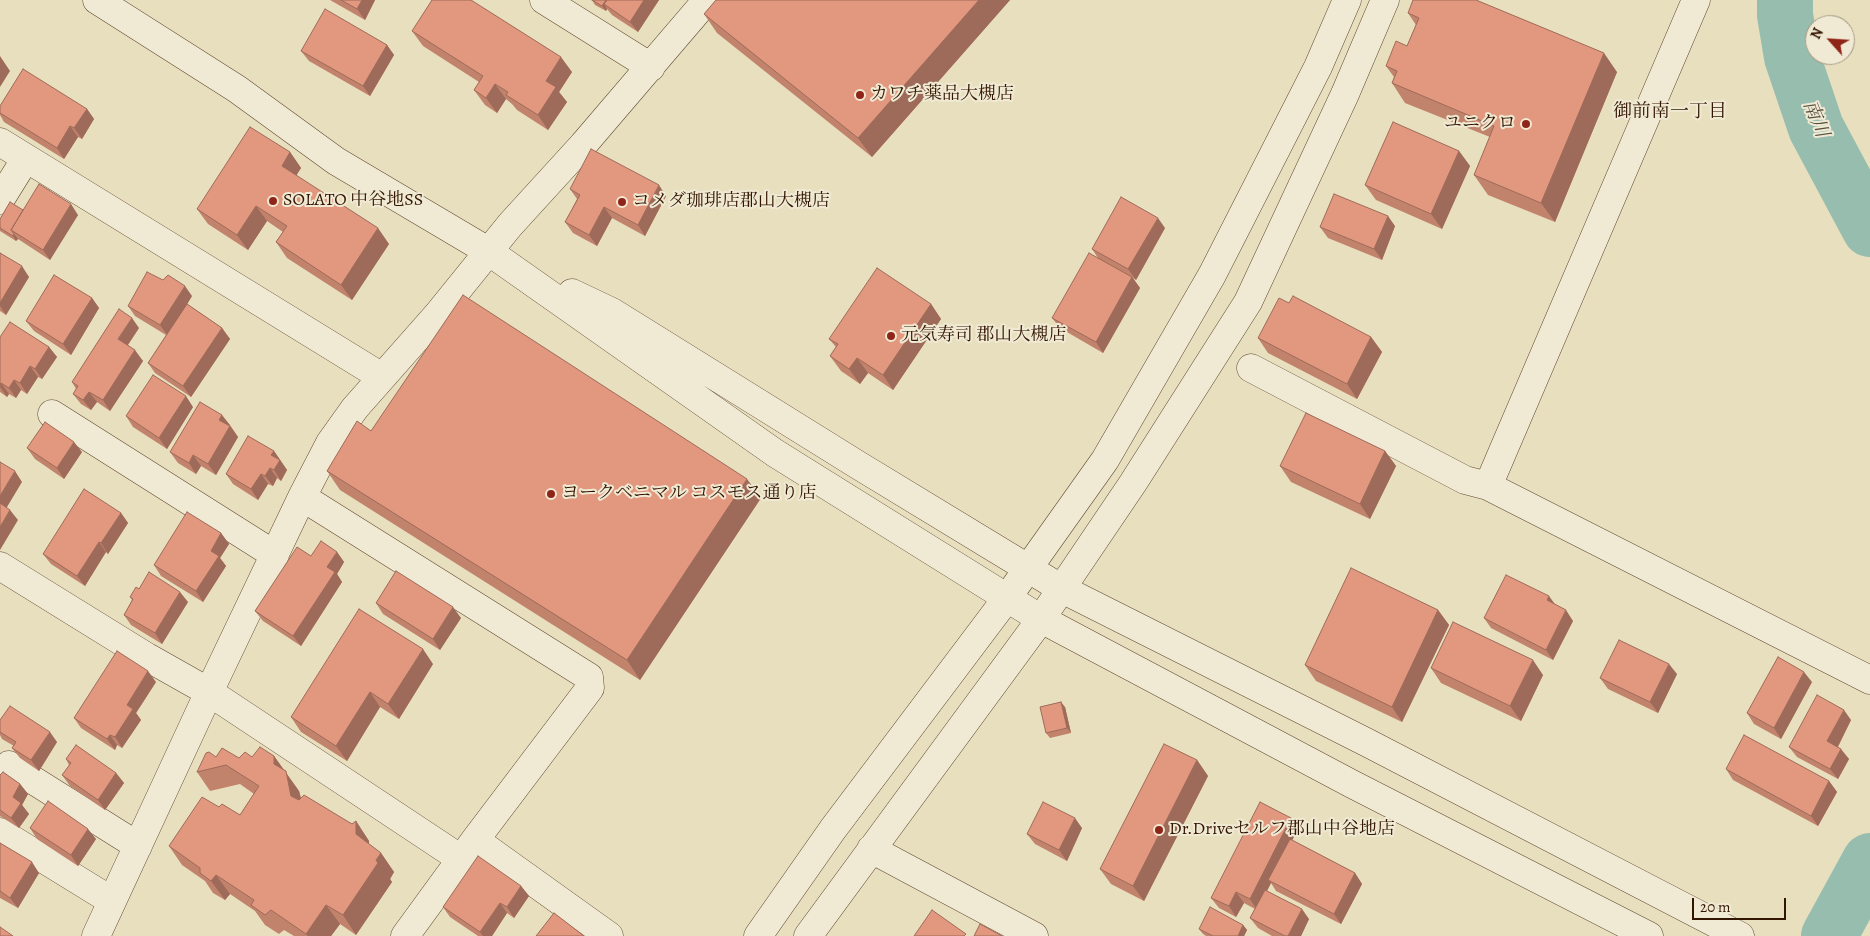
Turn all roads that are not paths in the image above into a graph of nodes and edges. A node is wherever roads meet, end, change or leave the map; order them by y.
1 (97, 0) edge
2 (544, 0) edge
3 (708, 0) edge
4 (1347, 0) edge
5 (1385, 0) edge
6 (1696, 0) edge
7 (651, 67) junction
8 (0, 142) edge
9 (26, 158) junction
10 (0, 200) edge
11 (488, 251) junction
12 (1251, 368) dead end
13 (382, 376) junction
14 (52, 414) dead end
15 (1488, 486) junction
16 (302, 497) junction
17 (275, 555) junction
18 (0, 566) edge
19 (1028, 568) junction
20 (1062, 589) junction
21 (1007, 598) junction
22 (1041, 619) junction
23 (1870, 680) edge
24 (209, 692) junction
25 (10, 765) dead end
26 (0, 832) edge
27 (138, 846) junction
28 (871, 848) junction
29 (468, 850) junction
30 (112, 901) junction
31 (96, 936) edge
32 (405, 936) edge
33 (609, 936) edge
34 (758, 936) edge
35 (808, 936) edge
36 (1034, 936) edge
37 (1649, 936) edge
38 (1740, 936) edge

1 - 11 street
2 - 7 street
3 - 7 street
4 - 19 street
5 - 20 street
6 - 15 street
7 - 11 street
8 - 9 street
9 - 10 street
9 - 13 street
11 - 13 street
11 - 19 street
11 - 21 street
12 - 15 street
13 - 16 street
14 - 17 street
15 - 23 street
16 - 17 street
16 - 29 street
17 - 24 street
18 - 24 street
19 - 20 street
19 - 21 street
20 - 22 street
20 - 38 street
21 - 22 street
21 - 34 street
22 - 28 street
22 - 37 street
24 - 27 street
24 - 29 street
25 - 27 street
26 - 30 street
27 - 30 street
28 - 35 street
28 - 36 street
29 - 32 street
29 - 33 street
30 - 31 street

